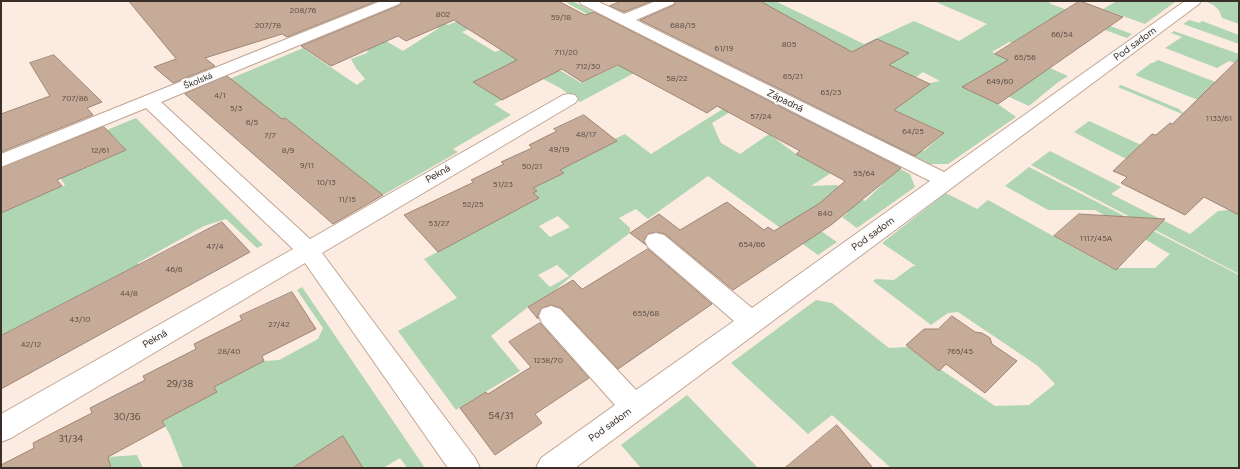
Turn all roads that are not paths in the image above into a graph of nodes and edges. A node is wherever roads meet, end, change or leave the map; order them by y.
1 (394, 1) edge
2 (586, 1) edge
3 (668, 1) edge
4 (1194, 1) edge
5 (624, 20) junction
6 (568, 99) dead end
7 (149, 101) junction
8 (1, 161) edge
9 (946, 181) junction
10 (656, 241) dead end
11 (308, 250) junction
12 (551, 316) dead end
13 (752, 322) junction
14 (634, 407) junction
15 (1, 428) edge
16 (465, 468) edge
17 (551, 468) edge

1 - 7 street, Školská
2 - 5 street, Západná
3 - 5 street
4 - 9 street, Pod sadom
5 - 9 street, Západná
6 - 11 street, Pekná
7 - 8 street, Školská
7 - 11 street
9 - 13 street, Pod sadom
10 - 13 street
11 - 15 street, Pekná
11 - 16 street
12 - 14 street
13 - 14 street, Pod sadom
14 - 17 street, Pod sadom

